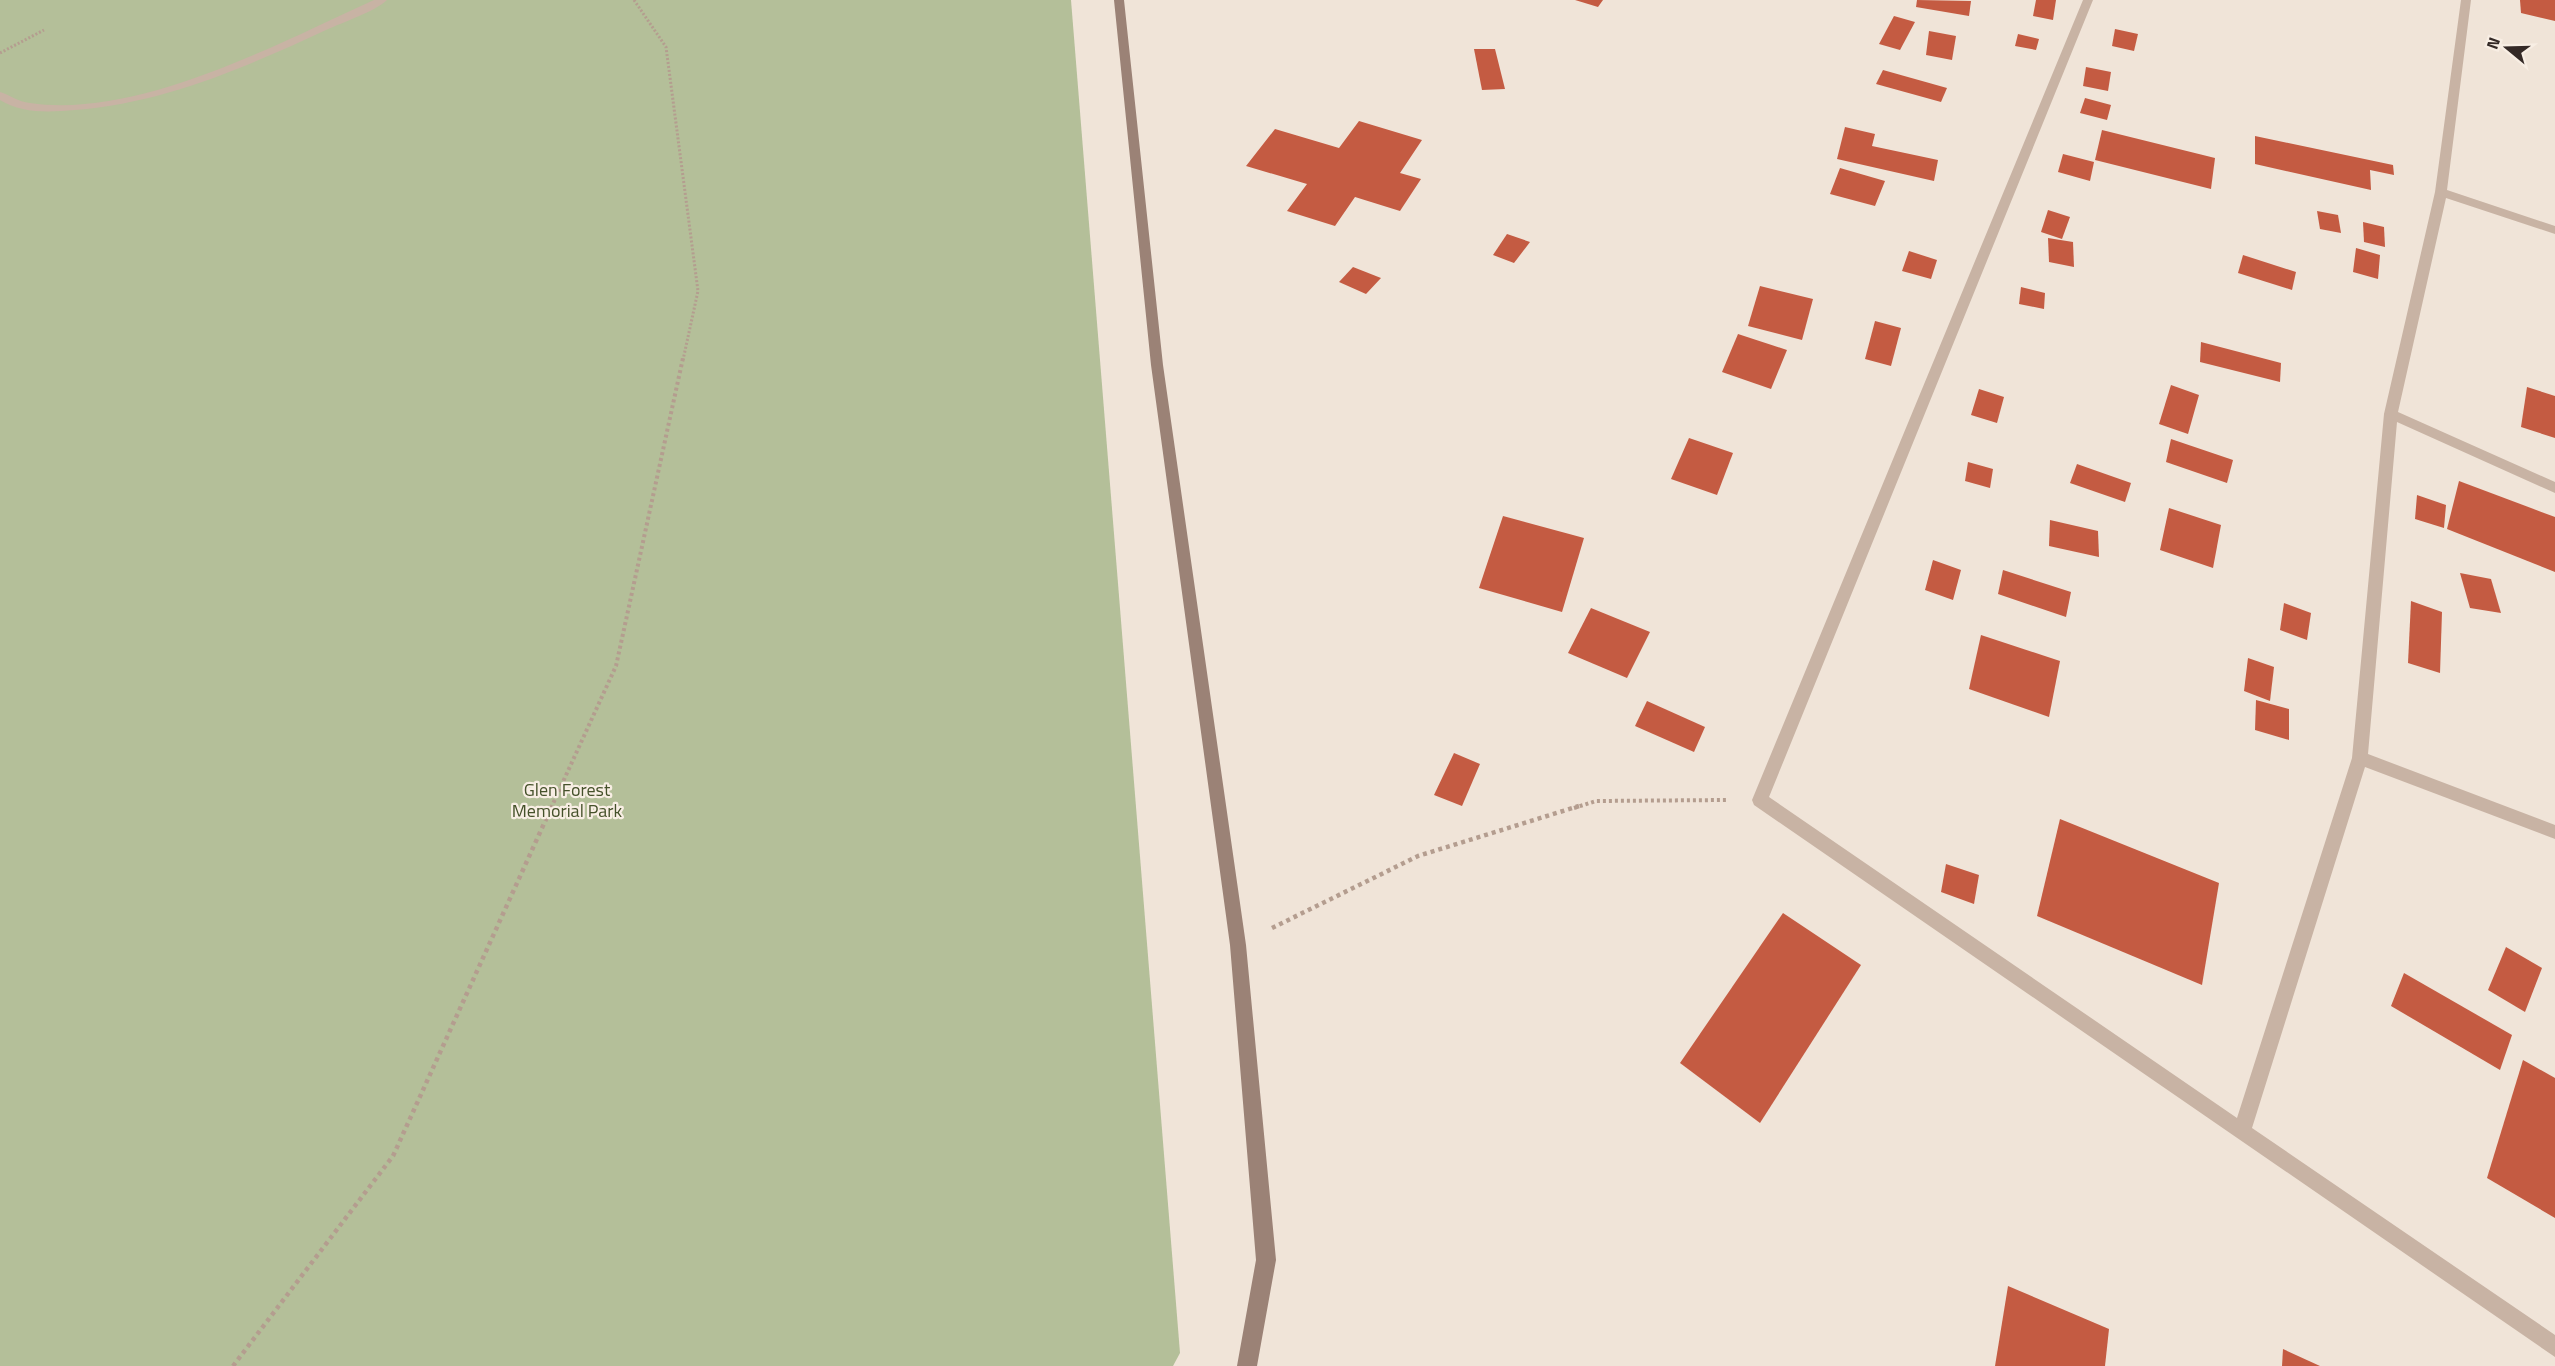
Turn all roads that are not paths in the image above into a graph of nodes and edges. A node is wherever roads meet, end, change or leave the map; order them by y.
1 (382, 0) edge
2 (1119, 0) edge
3 (2088, 0) edge
4 (2466, 0) edge
5 (0, 95) edge
6 (2441, 192) junction
7 (2555, 230) edge
8 (2391, 414) junction
9 (2555, 488) edge
10 (2360, 758) junction
11 (2555, 832) edge
12 (2242, 1131) junction
13 (2555, 1347) edge
14 (1247, 1366) edge

1 - 5 street
2 - 14 street
3 - 12 street
4 - 6 street
6 - 7 street
6 - 8 street
8 - 9 street
8 - 10 street
10 - 11 street
10 - 12 street
12 - 13 street

